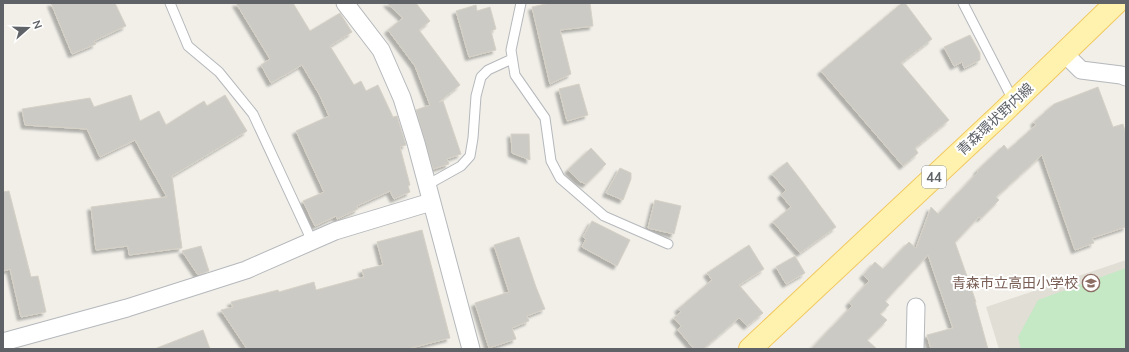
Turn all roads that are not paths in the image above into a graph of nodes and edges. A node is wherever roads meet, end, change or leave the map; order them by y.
1 (170, 3) edge
2 (345, 3) edge
3 (521, 3) edge
4 (963, 3) edge
5 (1116, 3) edge
6 (1064, 53) junction
7 (512, 59) junction
8 (1126, 77) edge
9 (1014, 102) junction
10 (426, 185) junction
11 (431, 202) junction
12 (312, 241) junction
13 (668, 244) dead end
14 (916, 307) dead end
15 (3, 342) edge
16 (471, 349) edge
17 (750, 349) edge
18 (915, 349) edge

1 - 12 lane
2 - 10 street
3 - 7 lane
4 - 9 lane
5 - 6 main road, 青森環状野内線 / 44
6 - 8 street
6 - 9 main road, 青森環状野内線 / 44
7 - 10 lane
7 - 13 lane
9 - 17 main road, 青森環状野内線 / 44
10 - 11 street
11 - 12 street
11 - 16 street
12 - 15 street
14 - 18 street

